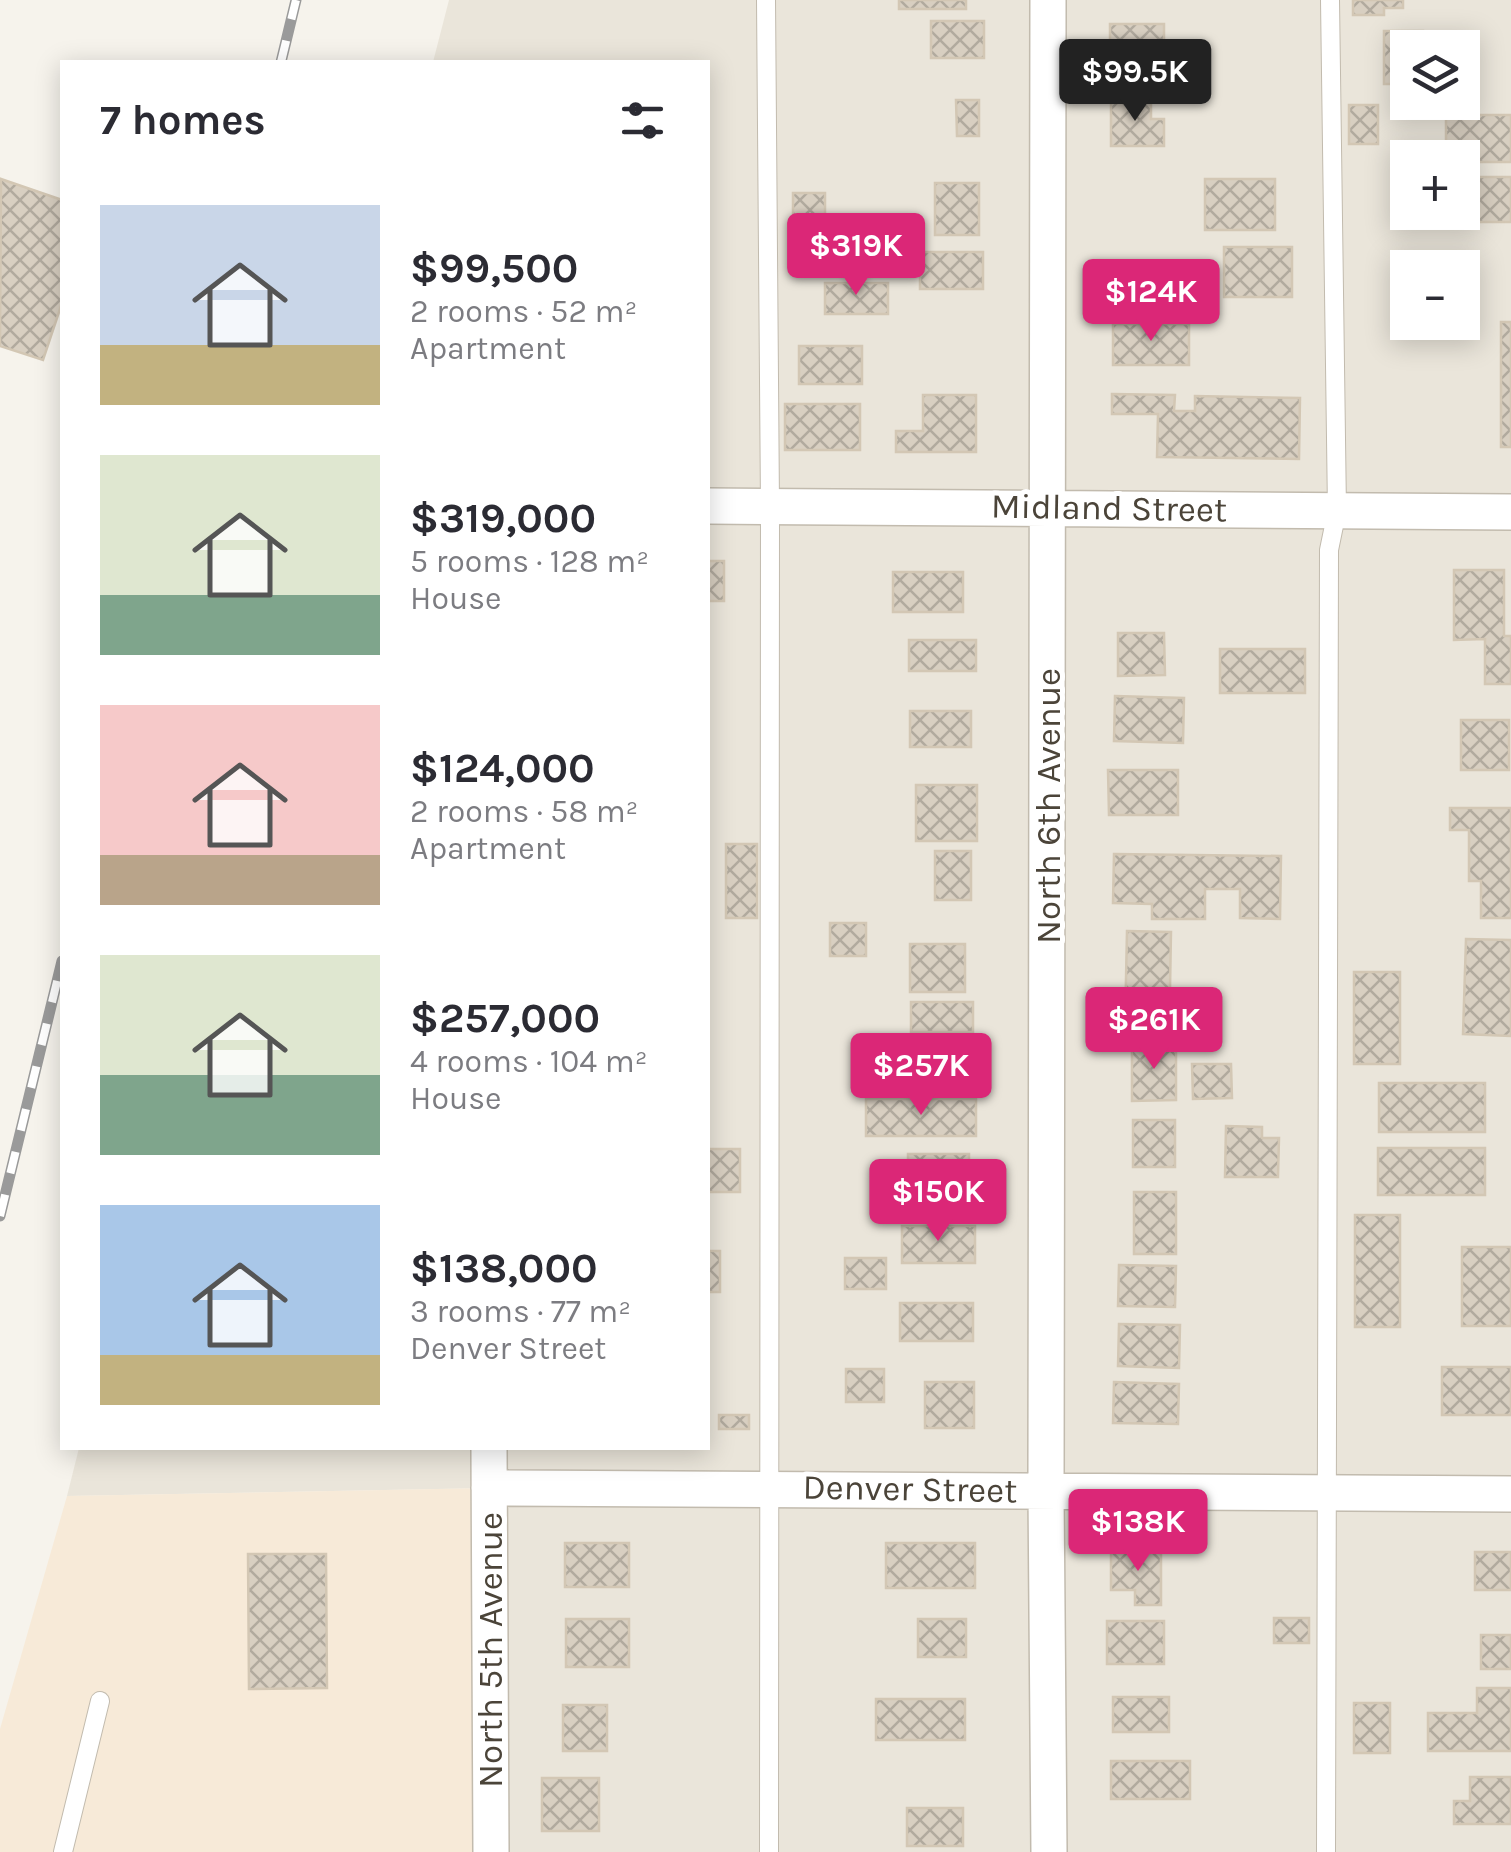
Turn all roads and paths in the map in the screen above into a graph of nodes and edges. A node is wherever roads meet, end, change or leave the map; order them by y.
1 (766, 0) edge
2 (1048, 0) edge
3 (1330, 0) edge
4 (710, 506) edge
5 (770, 506) junction
6 (1048, 506) junction
7 (1337, 511) junction
8 (1511, 512) edge
9 (489, 1450) edge
10 (770, 1487) junction
11 (490, 1488) junction
12 (1046, 1490) junction
13 (1327, 1492) junction
14 (1511, 1494) edge
15 (100, 1701) dead end
16 (63, 1852) edge
17 (491, 1852) edge
18 (769, 1852) edge
19 (1048, 1852) edge
20 (1326, 1852) edge

1 - 5 lane
2 - 6 street, North 6th Avenue
3 - 7 lane
4 - 5 street, Midland Street
5 - 6 street, Midland Street
5 - 10 lane
6 - 7 street, Midland Street
6 - 12 street, North 6th Avenue
7 - 8 street, Midland Street
7 - 13 lane
9 - 11 street, North 5th Avenue
10 - 11 street, Denver Street
10 - 12 street, Denver Street
10 - 18 lane
11 - 17 street, North 5th Avenue
12 - 13 street, Denver Street
12 - 19 street, North 6th Avenue
13 - 14 street, Denver Street
13 - 20 lane
15 - 16 lane

